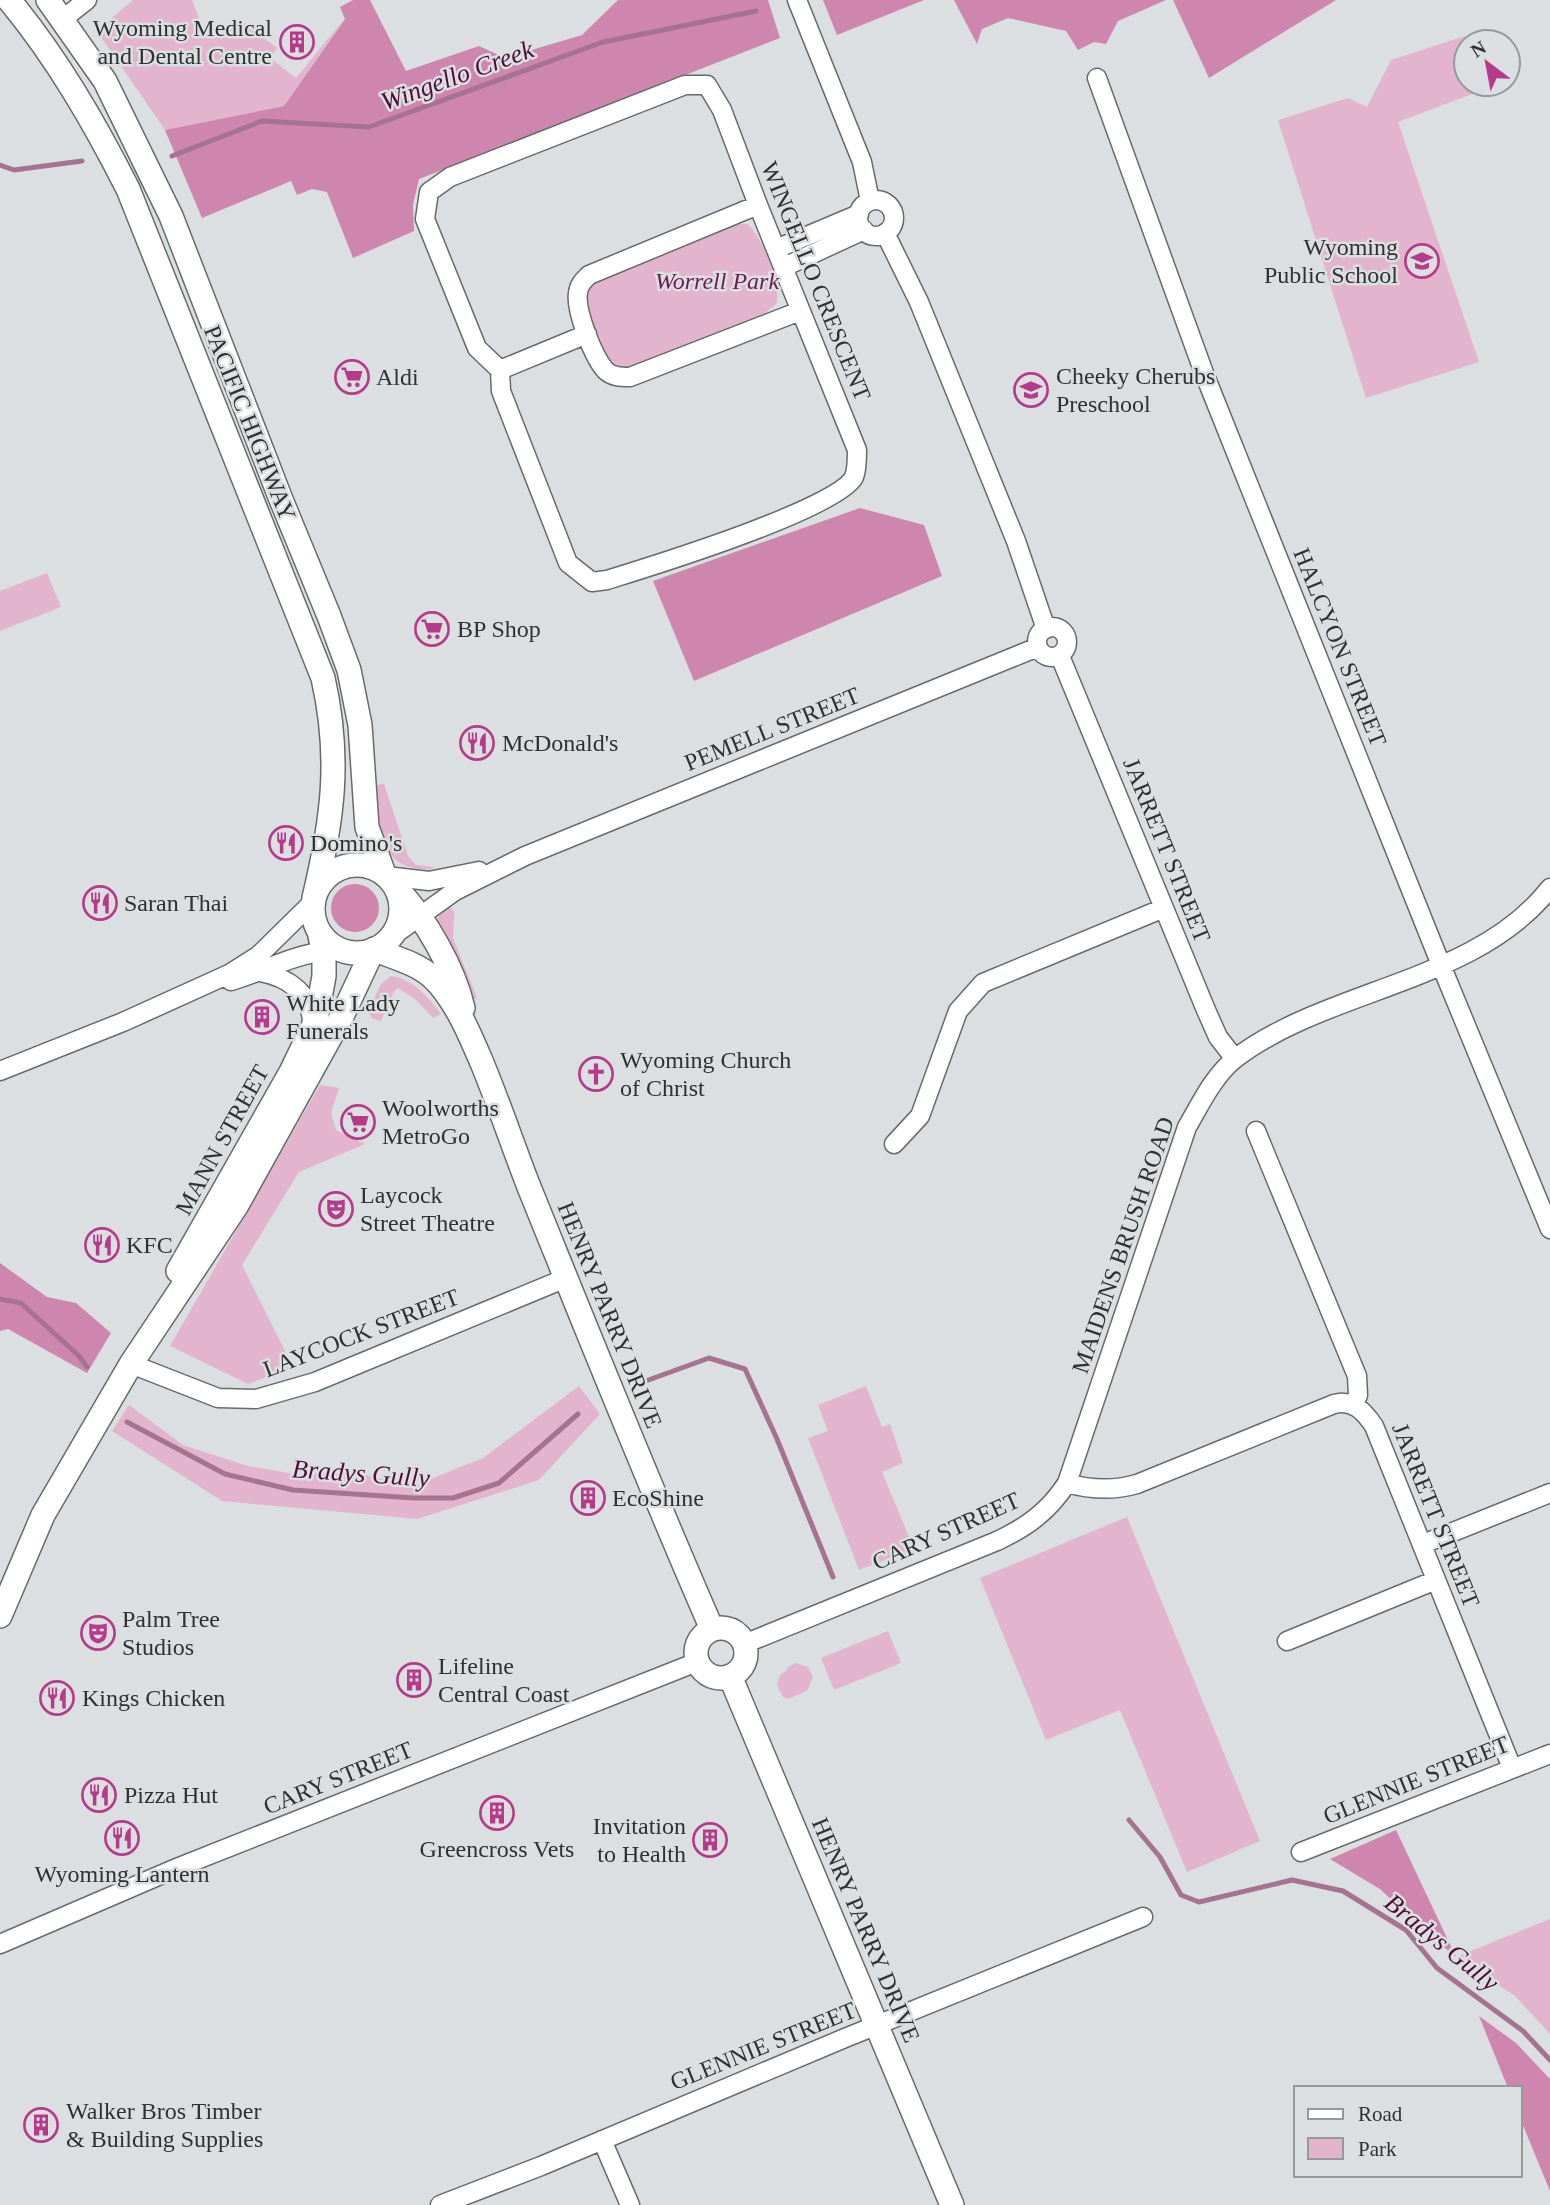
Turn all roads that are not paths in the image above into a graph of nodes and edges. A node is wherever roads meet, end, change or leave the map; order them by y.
1 (9, 0) edge
2 (48, 0) edge
3 (87, 0) edge
4 (797, 0) edge
5 (63, 19) junction
6 (1097, 78) dead end
7 (128, 189) junction
8 (758, 205) junction
9 (864, 215) junction
10 (885, 233) junction
11 (776, 249) junction
12 (783, 267) junction
13 (800, 312) junction
14 (587, 334) junction
15 (500, 370) junction
16 (1045, 629) junction
17 (1038, 648) junction
18 (1060, 656) junction
19 (525, 856) junction
20 (389, 879) junction
21 (1550, 888) edge
22 (314, 900) junction
23 (1164, 908) junction
24 (420, 915) junction
25 (329, 944) junction
26 (380, 945) junction
27 (1441, 965) junction
28 (260, 972) junction
29 (194, 991) junction
30 (463, 1018) junction
31 (312, 1028) junction
32 (1235, 1059) junction
33 (0, 1072) edge
34 (1256, 1131) dead end
35 (894, 1144) dead end
36 (1550, 1230) edge
37 (566, 1278) junction
38 (131, 1364) junction
39 (1354, 1406) junction
40 (1067, 1483) junction
41 (1550, 1493) edge
42 (1423, 1544) junction
43 (1436, 1580) junction
44 (0, 1614) edge
45 (712, 1629) junction
46 (1287, 1641) dead end
47 (744, 1644) junction
48 (697, 1662) junction
49 (730, 1676) junction
50 (1548, 1760) edge
51 (1512, 1768) junction
52 (1301, 1852) dead end
53 (1143, 1917) dead end
54 (0, 1944) edge
55 (878, 2025) junction
56 (602, 2140) junction
57 (440, 2205) edge
58 (630, 2205) edge
59 (952, 2205) edge

1 - 7 main road, PACIFIC HIGHWAY
2 - 5 main road, PACIFIC HIGHWAY
3 - 5 street
4 - 9 street
5 - 7 main road
5 - 20 main road, PACIFIC HIGHWAY
6 - 27 street, HALCYON STREET
7 - 22 main road, PACIFIC HIGHWAY
8 - 11 street, WINGELLO CRESCENT
8 - 14 street
8 - 15 street, WINGELLO CRESCENT
9 - 10 street
9 - 10 street
9 - 11 street
9 - 12 street
10 - 16 street
11 - 12 street, WINGELLO CRESCENT
12 - 13 street, WINGELLO CRESCENT
13 - 14 street
13 - 15 street, WINGELLO CRESCENT
14 - 15 street
16 - 17 street
16 - 18 street
17 - 18 street
17 - 19 street, PEMELL STREET
18 - 23 street, JARRETT STREET
19 - 20 street, PEMELL STREET
19 - 24 street, PEMELL STREET
20 - 22 main road
20 - 24 main road, HENRY PARRY DRIVE
20 - 26 main road
21 - 27 street, MAIDENS BRUSH ROAD
22 - 25 main road
22 - 29 street
23 - 32 street, JARRETT STREET
23 - 35 street
24 - 26 street, PEMELL STREET
24 - 30 main road, HENRY PARRY DRIVE
25 - 26 main road
25 - 28 street
25 - 31 main road, MANN STREET
26 - 30 main road, HENRY PARRY DRIVE
26 - 38 main road, MANN STREET
27 - 32 street, MAIDENS BRUSH ROAD
27 - 36 street, HALCYON STREET
28 - 29 street
28 - 31 street
29 - 33 street
30 - 37 main road, HENRY PARRY DRIVE
31 - 38 main road, MANN STREET
32 - 40 street, MAIDENS BRUSH ROAD
34 - 39 street
37 - 38 street, LAYCOCK STREET
37 - 45 main road, HENRY PARRY DRIVE
38 - 44 main road, MANN STREET
39 - 40 street
39 - 42 street, JARRETT STREET
40 - 47 street, CARY STREET
41 - 42 street
42 - 43 street, JARRETT STREET
43 - 46 street
43 - 51 street, JARRETT STREET
45 - 47 main road
45 - 48 main road
47 - 49 main road
48 - 49 main road
48 - 54 street, CARY STREET
49 - 55 main road, HENRY PARRY DRIVE
50 - 51 street, GLENNIE STREET
51 - 52 street, GLENNIE STREET
53 - 55 street, GLENNIE STREET
55 - 56 street, GLENNIE STREET
55 - 59 main road, HENRY PARRY DRIVE
56 - 57 street, GLENNIE STREET
56 - 58 street

